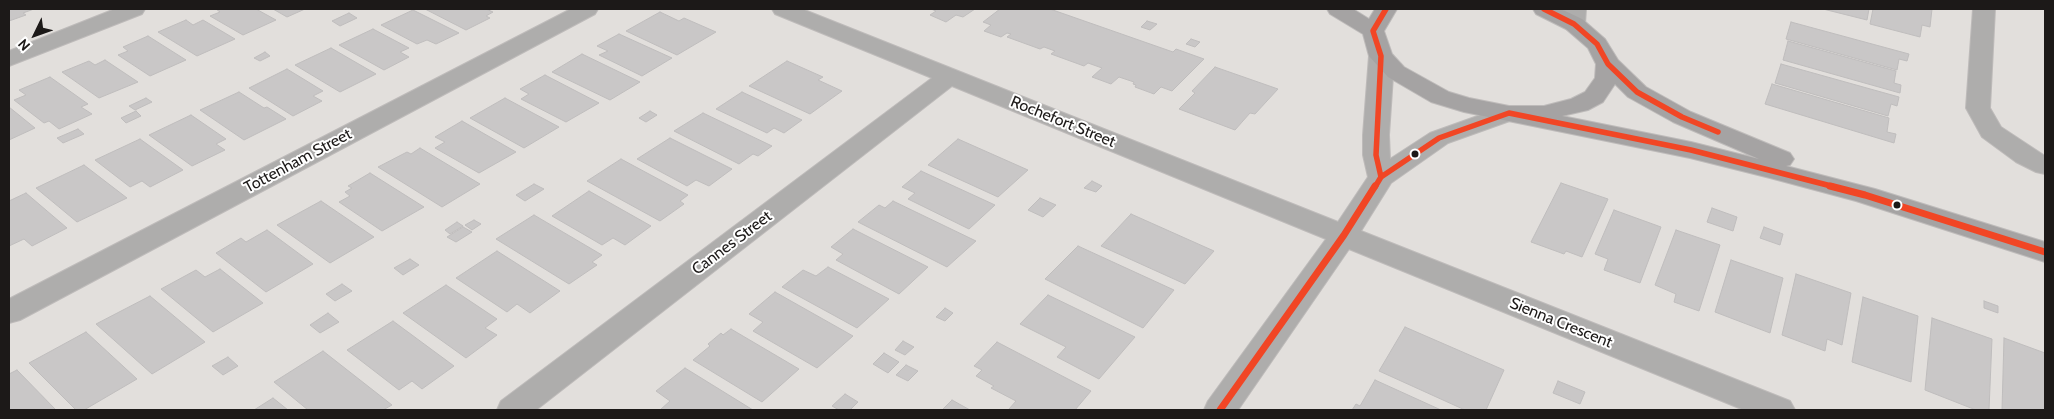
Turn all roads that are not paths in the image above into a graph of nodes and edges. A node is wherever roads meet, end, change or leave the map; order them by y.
1 (134, 9) edge
2 (587, 9) edge
3 (783, 9) edge
4 (1338, 9) edge
5 (1386, 9) edge
6 (1544, 9) edge
7 (1984, 9) edge
8 (1574, 16) edge
9 (1373, 31) junction
10 (1381, 56) junction
11 (9, 59) edge
12 (1608, 64) junction
13 (950, 76) junction
14 (1509, 113) junction
15 (2045, 166) edge
16 (1381, 177) junction
17 (1866, 195) junction
18 (1344, 235) junction
19 (2045, 252) edge
20 (9, 312) edge
21 (513, 410) edge
22 (1220, 410) edge
23 (1778, 410) edge

1 - 11 street
2 - 20 street, Tottenham Street
3 - 13 street, Rochefort Street
4 - 9 main road
5 - 9 main road
6 - 8 main road
7 - 15 street
8 - 12 main road
9 - 10 main road
10 - 14 main road
10 - 16 street
12 - 14 main road
12 - 17 main road
13 - 18 street, Rochefort Street
13 - 21 street, Cannes Street
14 - 16 street
14 - 17 main road
16 - 18 street
17 - 19 main road
18 - 22 street
18 - 23 street, Sienna Crescent

